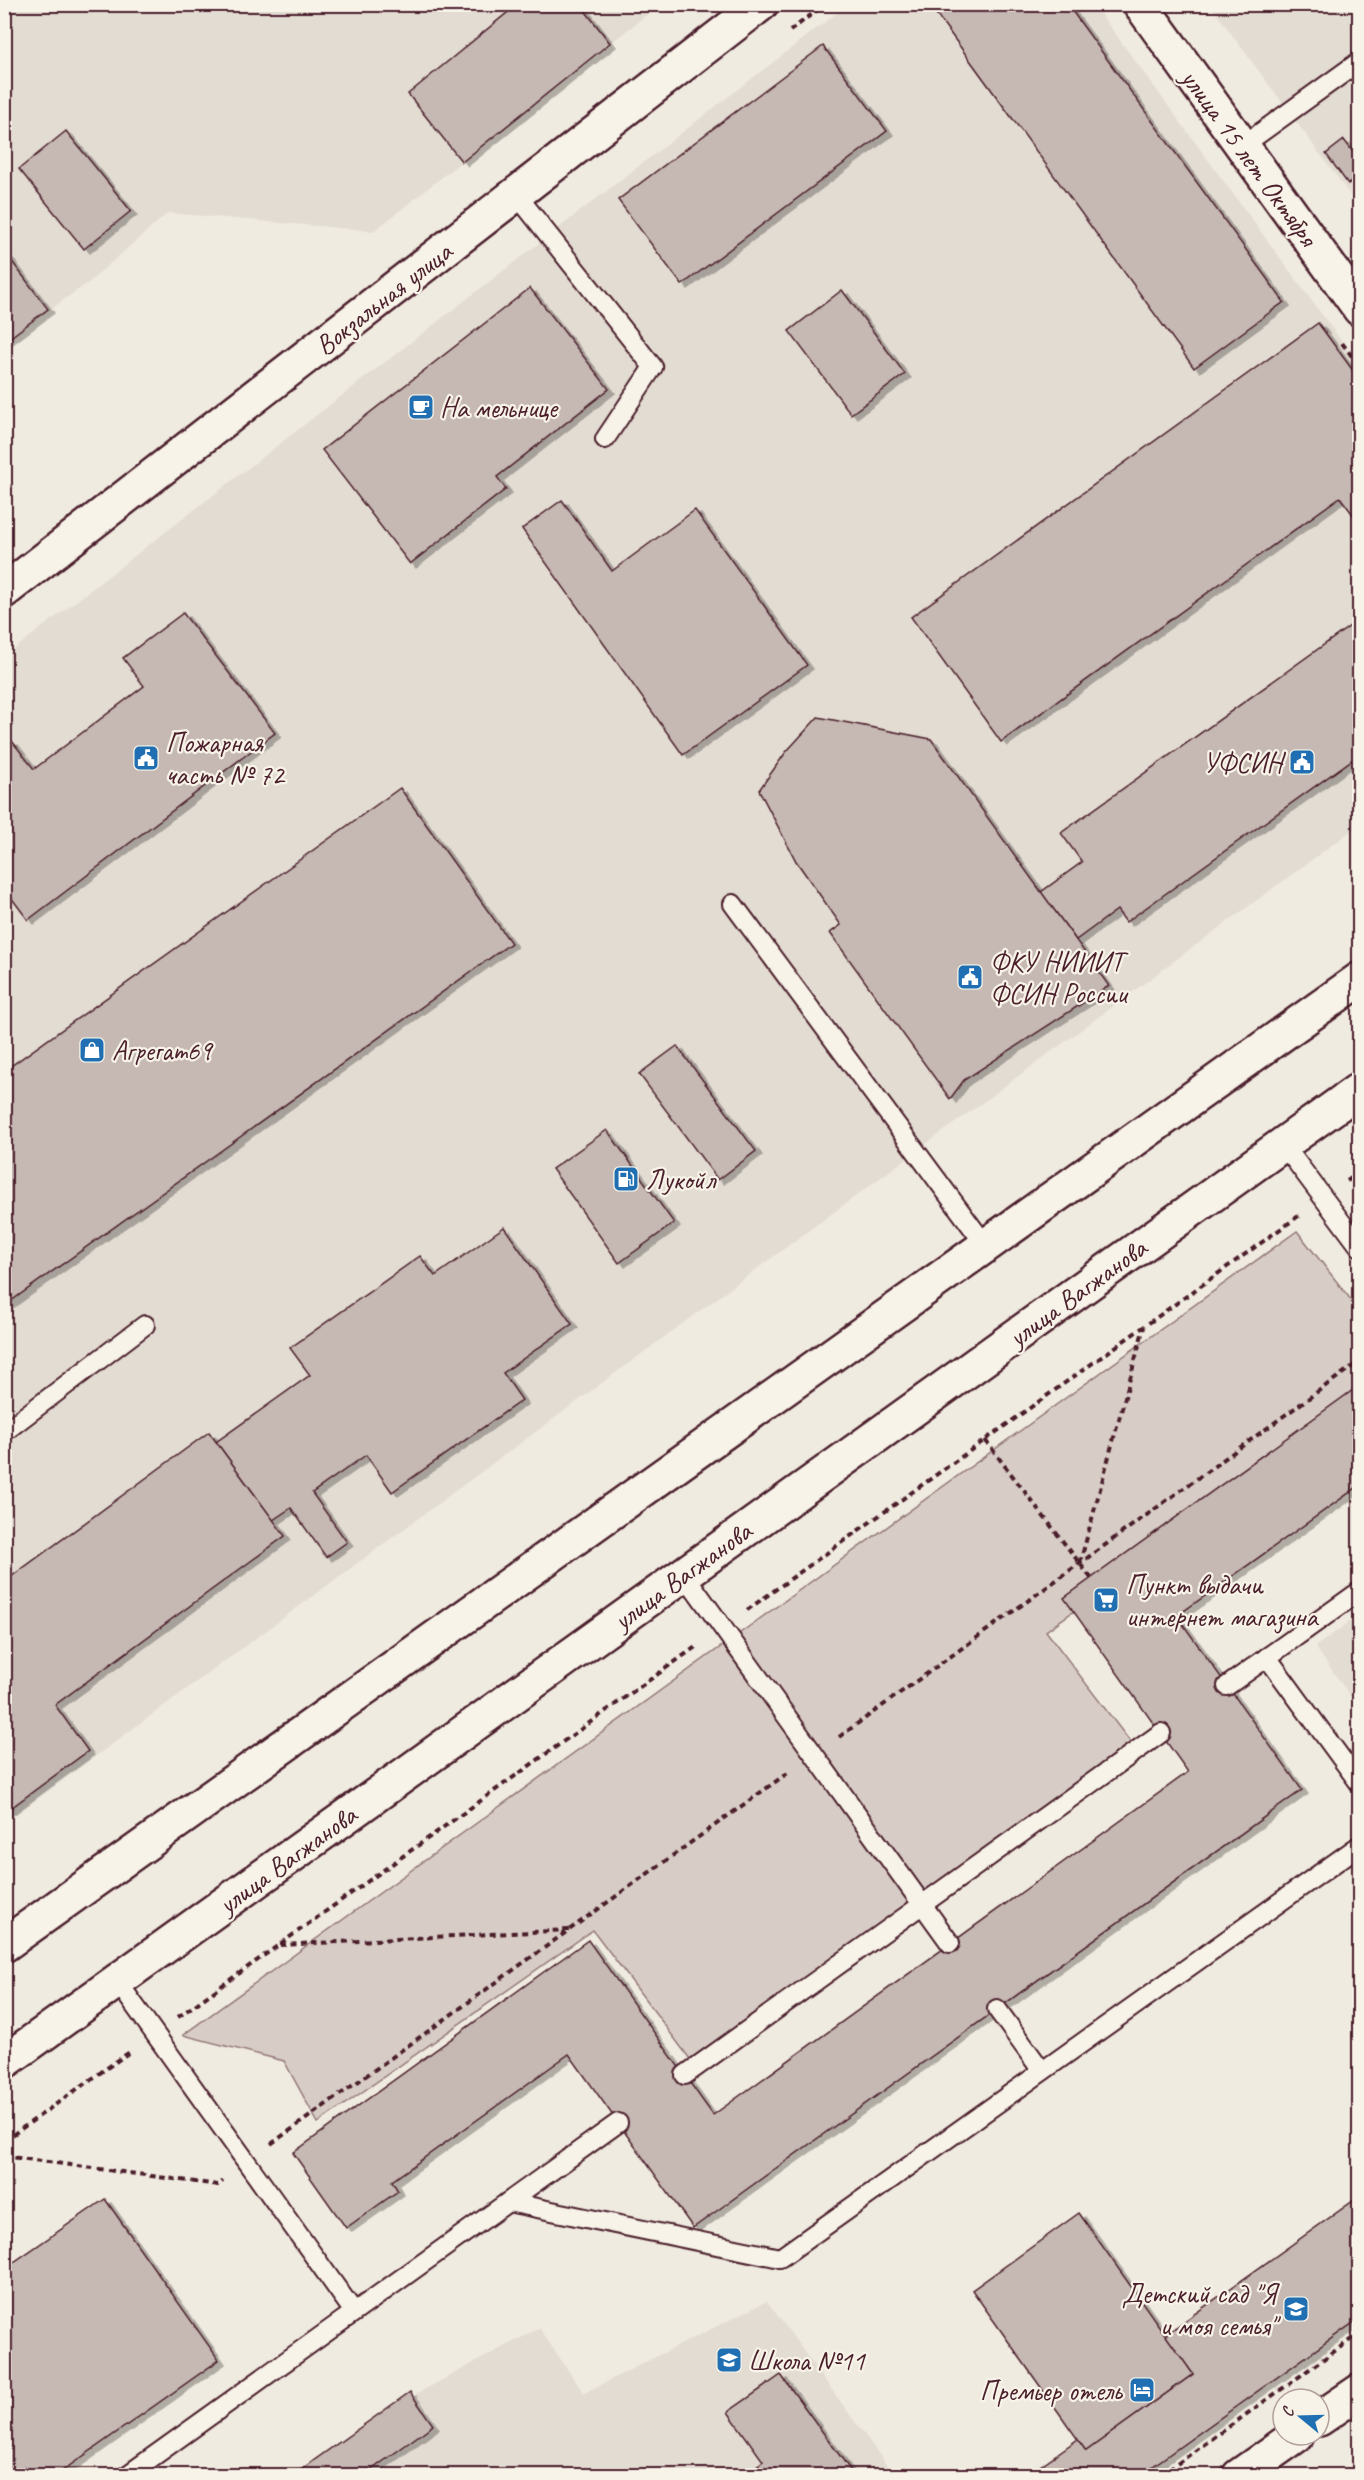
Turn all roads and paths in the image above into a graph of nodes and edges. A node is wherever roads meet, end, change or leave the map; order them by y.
1 (761, 4) edge
2 (1140, 4) edge
3 (1359, 61) edge
4 (1242, 146) junction
5 (516, 194) junction
6 (1359, 309) edge
7 (605, 440) dead end
8 (4, 591) edge
9 (733, 904) dead end
10 (1359, 979) edge
11 (1359, 1089) edge
12 (1283, 1144) junction
13 (1359, 1172) edge
14 (1323, 1198) junction
15 (986, 1246) junction
16 (1359, 1247) edge
17 (145, 1325) dead end
18 (1144, 1326) junction
19 (4, 1432) edge
20 (985, 1440) junction
21 (1080, 1563) junction
22 (684, 1574) junction
23 (1091, 1578) dead end
24 (1359, 1591) edge
25 (723, 1627) junction
26 (1267, 1657) junction
27 (1227, 1686) dead end
28 (1161, 1734) dead end
29 (1359, 1784) edge
30 (1359, 1845) edge
31 (922, 1905) junction
32 (570, 1930) dead end
33 (950, 1943) dead end
34 (4, 1945) edge
35 (279, 1945) junction
36 (117, 1981) junction
37 (997, 2009) dead end
38 (155, 2034) junction
39 (4, 2061) edge
40 (1042, 2071) junction
41 (685, 2075) dead end
42 (618, 2123) dead end
43 (4, 2141) edge
44 (4, 2156) edge
45 (247, 2162) junction
46 (508, 2202) junction
47 (354, 2312) junction
48 (1359, 2333) edge
49 (1359, 2391) edge
50 (1331, 2411) edge
51 (1280, 2447) edge
52 (126, 2475) edge
53 (1160, 2475) edge
54 (1239, 2475) edge

1 - 5 main road, Вокзальная улица
2 - 4 main road, улица 15 лет Октября
3 - 4 lane
4 - 6 main road, улица 15 лет Октября
5 - 7 lane
5 - 8 main road, Вокзальная улица
9 - 15 lane
10 - 15 main road
11 - 12 main road, улица Вагжанова
12 - 14 lane
12 - 22 main road, улица Вагжанова
13 - 14 path
14 - 16 lane
14 - 18 path
15 - 34 main road
17 - 19 lane
18 - 20 path
18 - 21 path
20 - 21 path
20 - 25 path
21 - 23 path
22 - 25 lane
22 - 36 main road, улица Вагжанова
24 - 26 lane
25 - 31 lane
25 - 35 path
26 - 27 lane
26 - 29 lane
28 - 31 lane
30 - 40 lane
31 - 33 lane
31 - 41 lane
32 - 35 path
35 - 38 path
36 - 38 lane
36 - 39 main road, улица Вагжанова
37 - 40 lane
38 - 43 path
38 - 45 lane
40 - 46 lane
42 - 46 lane
44 - 45 path
45 - 47 lane
46 - 47 lane
47 - 52 lane
48 - 53 path
49 - 50 main road
51 - 54 main road

